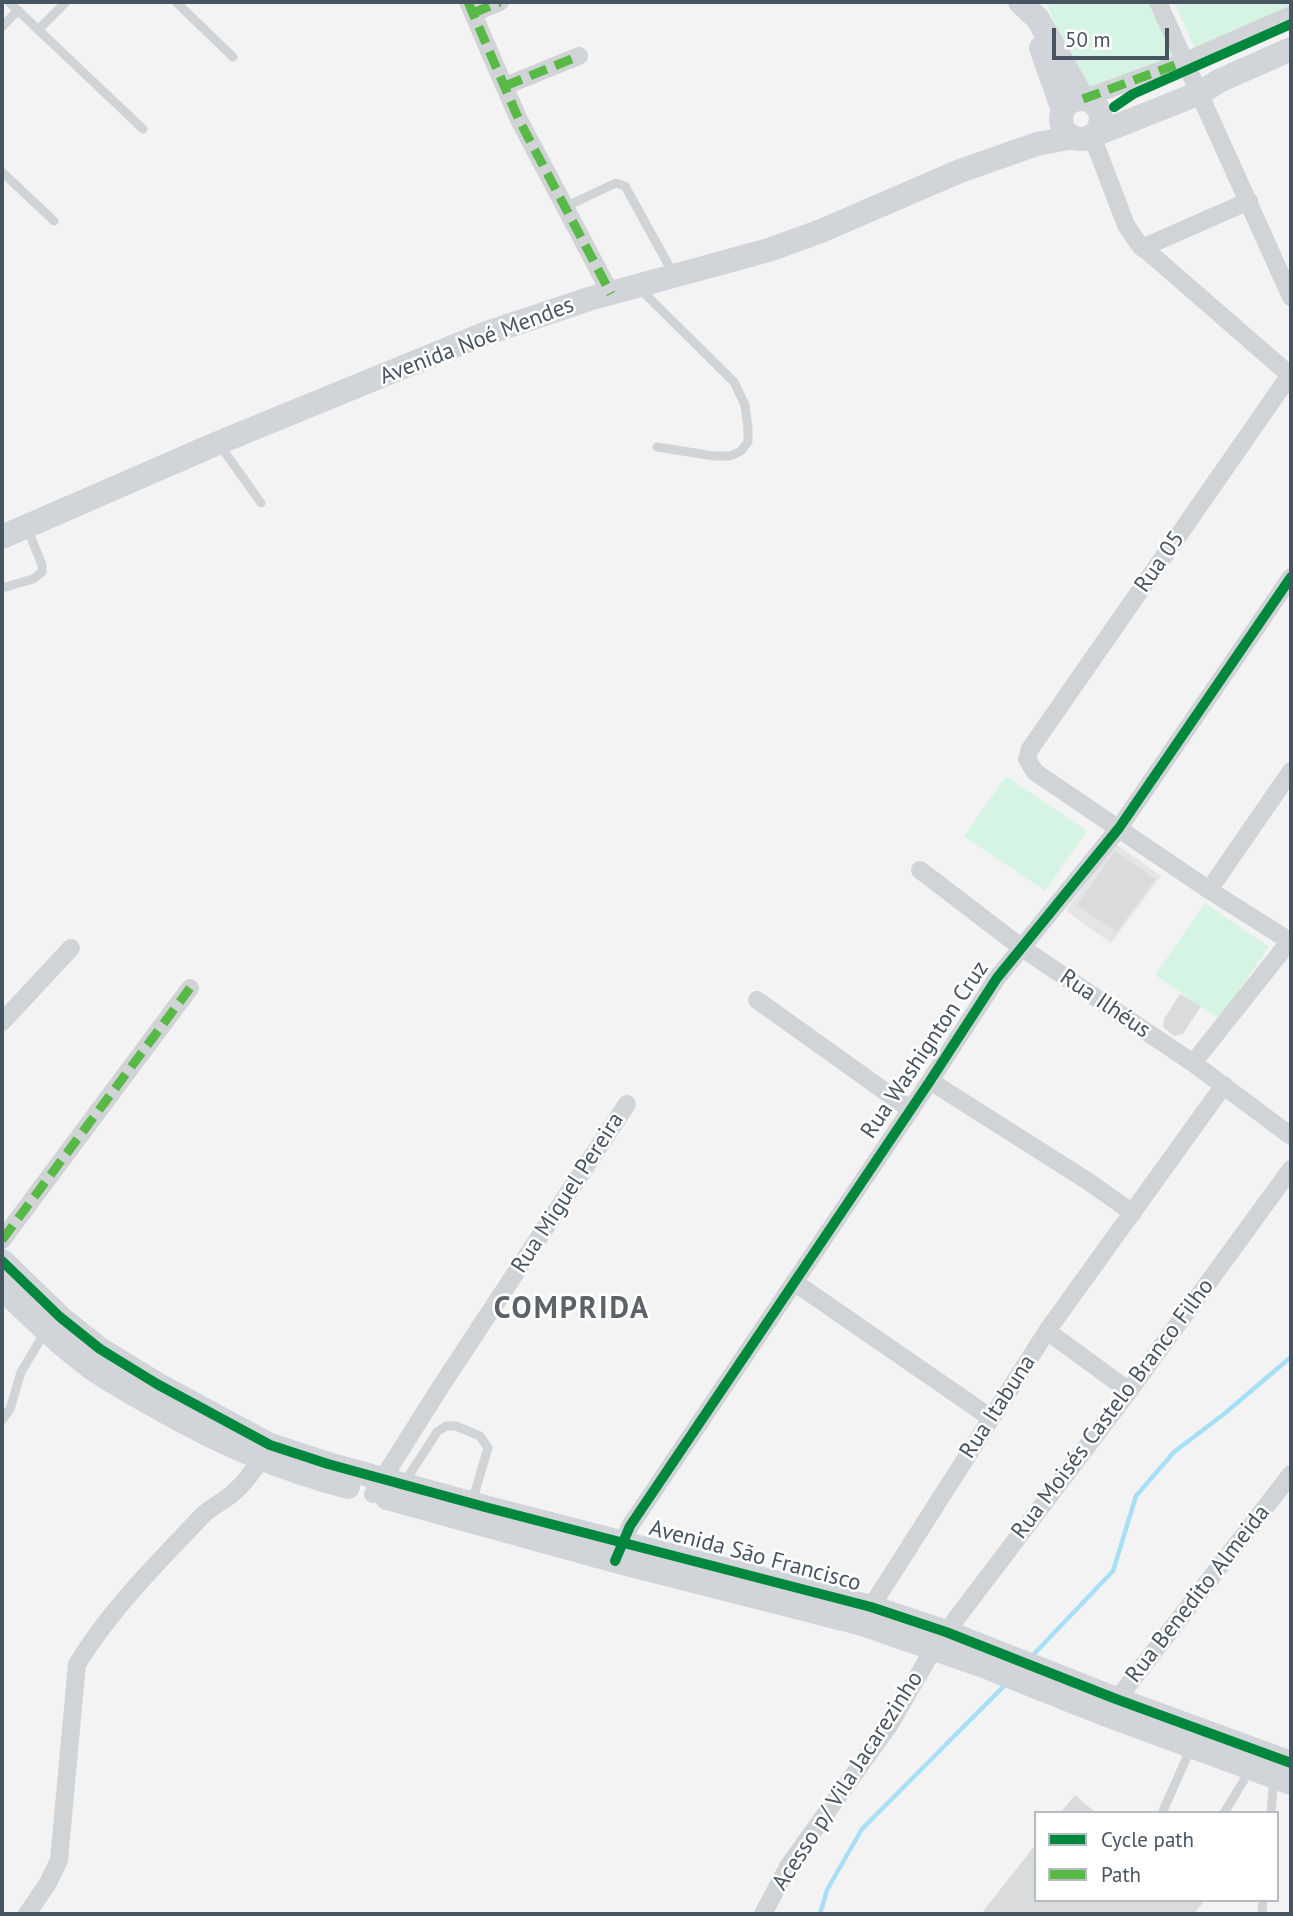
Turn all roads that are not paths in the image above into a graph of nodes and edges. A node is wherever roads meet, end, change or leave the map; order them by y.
1 (9, 2) edge
2 (66, 2) edge
3 (176, 2) edge
4 (500, 2) edge
5 (1158, 2) edge
6 (471, 8) edge
7 (18, 10) junction
8 (1031, 12) edge
9 (1291, 15) edge
10 (2, 27) edge
11 (38, 30) junction
12 (1291, 49) edge
13 (233, 57) dead end
14 (579, 57) dead end
15 (1186, 61) junction
16 (505, 86) junction
17 (1205, 86) junction
18 (1077, 108) junction
19 (143, 129) dead end
20 (1085, 137) junction
21 (960, 171) junction
22 (2, 172) edge
23 (1248, 201) junction
24 (567, 206) junction
25 (54, 220) dead end
26 (1142, 248) junction
27 (675, 277) junction
28 (638, 287) junction
29 (611, 294) junction
30 (1291, 297) edge
31 (1291, 376) edge
32 (218, 443) junction
33 (657, 447) dead end
34 (261, 503) dead end
35 (27, 527) junction
36 (2, 537) edge
37 (1291, 577) edge
38 (2, 588) edge
39 (1291, 771) edge
40 (1119, 828) junction
41 (920, 870) dead end
42 (1209, 890) junction
43 (1290, 942) edge
44 (71, 948) dead end
45 (1022, 948) junction
46 (190, 988) dead end
47 (757, 1000) dead end
48 (2, 1022) edge
49 (1193, 1063) junction
50 (930, 1081) junction
51 (1224, 1085) junction
52 (627, 1104) dead end
53 (911, 1110) junction
54 (1291, 1136) edge
55 (1291, 1169) edge
56 (1133, 1213) junction
57 (2, 1240) edge
58 (2, 1261) edge
59 (794, 1282) junction
60 (2, 1288) edge
61 (53, 1324) junction
62 (1047, 1331) junction
63 (1129, 1391) junction
64 (990, 1418) junction
65 (2, 1420) edge
66 (265, 1452) junction
67 (1291, 1474) edge
68 (386, 1486) junction
69 (1286, 1490) edge
70 (479, 1511) junction
71 (618, 1552) junction
72 (871, 1607) junction
73 (940, 1640) junction
74 (1112, 1707) junction
75 (1192, 1746) junction
76 (1277, 1773) edge
77 (1162, 1811) edge
78 (1227, 1811) edge
79 (1271, 1811) edge
80 (27, 1914) edge
81 (763, 1914) edge

1 - 7 lane
2 - 11 lane
3 - 13 lane
4 - 6 street
5 - 15 street
6 - 16 street
7 - 10 lane
7 - 11 lane
8 - 18 street
9 - 15 street
11 - 19 lane
12 - 17 street, Avenida Noé Mendes
14 - 16 street
15 - 17 street
15 - 18 street
16 - 24 street
17 - 18 street, Avenida Noé Mendes
17 - 20 street, Avenida Noé Mendes
17 - 23 street
18 - 20 street
18 - 20 street
18 - 21 street, Avenida Noé Mendes
20 - 21 street, Avenida Noé Mendes
20 - 26 street
21 - 27 street, Avenida Noé Mendes
22 - 25 lane
23 - 26 street
23 - 30 street
24 - 27 lane
24 - 29 street
26 - 31 street
27 - 28 street, Avenida Noé Mendes
28 - 29 street, Avenida Noé Mendes
28 - 33 lane
29 - 32 street, Avenida Noé Mendes
31 - 40 street, Rua 05
32 - 34 lane
32 - 35 street, Avenida Noé Mendes
35 - 36 street, Avenida Noé Mendes
35 - 38 lane
37 - 40 street, Rua Washignton Cruz
39 - 42 street
40 - 42 street
40 - 45 street, Rua Washignton Cruz
41 - 45 street, Rua Ilhéus
42 - 43 street
43 - 49 street
44 - 48 street
45 - 49 street, Rua Ilhéus
45 - 50 street, Rua Washignton Cruz
46 - 57 street
47 - 53 street
49 - 51 street, Rua Ilhéus
50 - 53 street, Rua Washignton Cruz
50 - 56 street
51 - 54 street, Rua Ilhéus
51 - 56 street, Rua Itabuna
52 - 68 street, Rua Miguel Pereira
53 - 59 street, Rua Washignton Cruz
55 - 63 street, Rua Moisés Castelo Branco Filho
56 - 62 street, Rua Itabuna
58 - 61 street, Avenida São Francisco
59 - 64 street
59 - 71 street, Rua Washignton Cruz
60 - 61 street, Avenida São Francisco
61 - 65 lane
61 - 66 street, Avenida São Francisco
62 - 63 street
62 - 64 street, Rua Itabuna
63 - 73 street, Rua Moisés Castelo Branco Filho
64 - 72 street, Rua Itabuna
66 - 68 street, Avenida São Francisco
66 - 80 street
67 - 69 street, Rua Benedito Almeida
68 - 70 street, Avenida São Francisco
68 - 70 lane
69 - 74 street, Rua Benedito Almeida
70 - 71 street, Avenida São Francisco
71 - 72 street, Avenida São Francisco
71 - 73 street, Avenida São Francisco
72 - 73 street, Avenida São Francisco
73 - 74 street, Avenida São Francisco
73 - 81 street, Acesso p/ Vila Jacarezinho
74 - 75 street, Avenida São Francisco
74 - 76 street, Avenida São Francisco
75 - 76 street, Avenida São Francisco
75 - 77 lane
76 - 78 lane
76 - 79 lane

